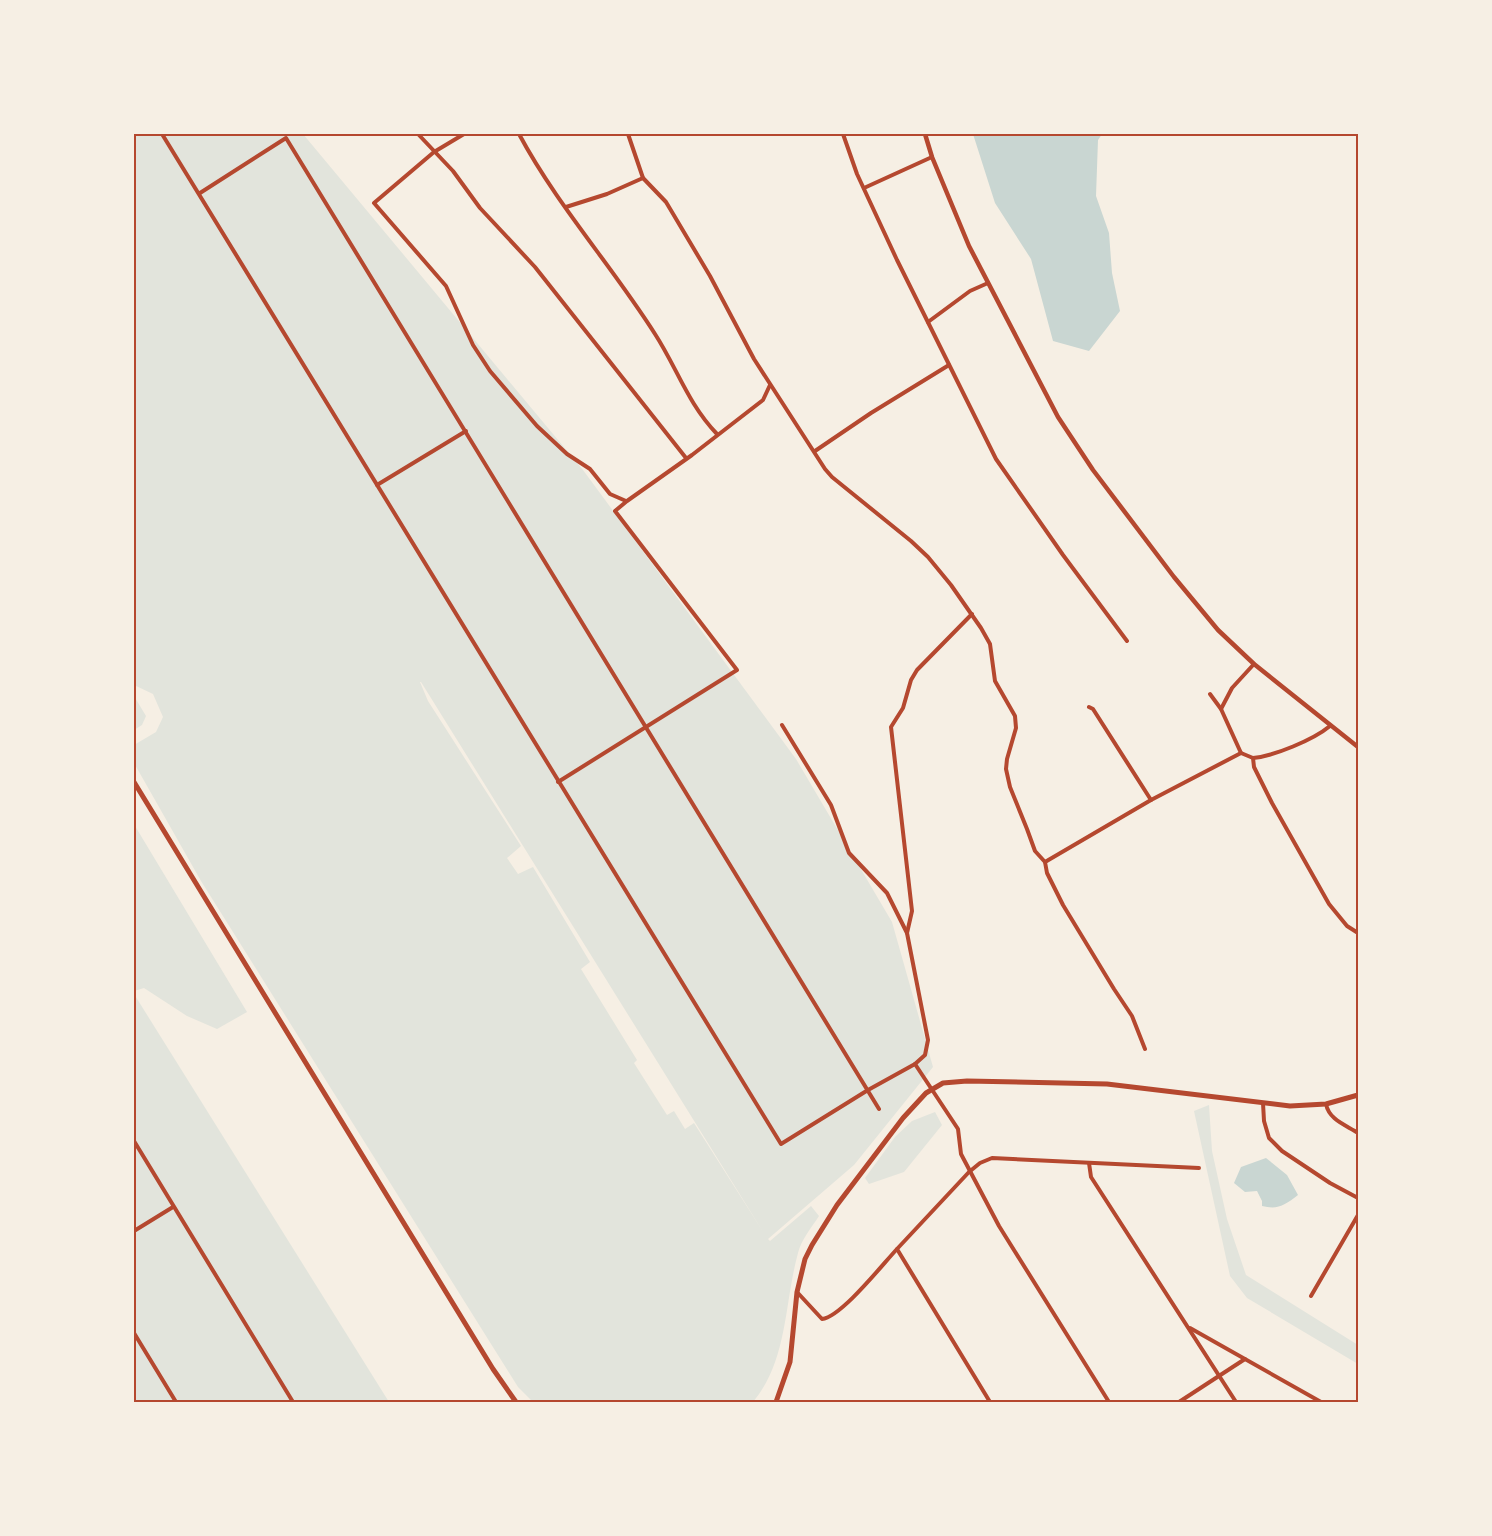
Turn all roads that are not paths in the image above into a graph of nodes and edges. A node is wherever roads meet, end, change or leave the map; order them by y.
1 (162, 134) edge
2 (418, 134) edge
3 (464, 134) edge
4 (519, 134) edge
5 (628, 134) edge
6 (843, 134) edge
7 (925, 134) edge
8 (285, 136) edge
9 (434, 152) junction
10 (932, 157) junction
11 (643, 178) junction
12 (864, 188) junction
13 (200, 193) junction
14 (566, 207) junction
15 (988, 283) junction
16 (928, 322) junction
17 (949, 365) junction
18 (770, 384) junction
19 (466, 432) junction
20 (717, 435) junction
21 (815, 451) junction
22 (686, 459) junction
23 (376, 486) junction
24 (627, 501) junction
25 (972, 614) junction
26 (1127, 641) dead end
27 (1254, 664) junction
28 (1210, 694) dead end
29 (1089, 706) dead end
30 (1221, 709) junction
31 (782, 725) dead end
32 (1330, 726) junction
33 (646, 728) junction
34 (1359, 747) edge
35 (1241, 753) junction
36 (1253, 758) junction
37 (134, 782) edge
38 (558, 782) junction
39 (1151, 800) junction
40 (1045, 862) junction
41 (907, 933) junction
42 (1359, 933) edge
43 (1145, 1049) dead end
44 (915, 1064) junction
45 (868, 1090) junction
46 (931, 1090) junction
47 (1359, 1095) edge
48 (1263, 1103) junction
49 (1326, 1104) junction
50 (879, 1109) dead end
51 (1359, 1133) edge
52 (134, 1141) edge
53 (1089, 1163) junction
54 (1199, 1168) dead end
55 (969, 1172) junction
56 (1359, 1198) edge
57 (173, 1207) junction
58 (1359, 1215) edge
59 (134, 1231) edge
60 (897, 1249) junction
61 (797, 1292) junction
62 (1311, 1296) dead end
63 (1189, 1328) junction
64 (134, 1333) edge
65 (1245, 1359) junction
66 (1219, 1376) junction
67 (176, 1402) edge
68 (293, 1402) edge
69 (516, 1402) edge
70 (776, 1402) edge
71 (990, 1402) edge
72 (1109, 1402) edge
73 (1179, 1402) edge
74 (1236, 1402) edge
75 (1321, 1402) edge

1 - 13 street
2 - 9 street
3 - 9 street
4 - 14 street
5 - 11 street
6 - 12 street
7 - 10 street
8 - 13 street
8 - 19 street
9 - 22 street
9 - 24 street
10 - 12 street
10 - 15 street
11 - 14 street
11 - 18 street
12 - 16 street
13 - 23 street
14 - 20 street
15 - 16 street
15 - 27 street
16 - 17 street
17 - 21 street
17 - 26 street
18 - 20 street
18 - 21 street
19 - 23 street
19 - 33 street
20 - 22 street
21 - 25 street
22 - 24 street
23 - 38 street
24 - 33 street
25 - 40 street
25 - 41 street
27 - 30 street
27 - 32 street
28 - 30 street
29 - 39 street
30 - 35 street
31 - 41 street
32 - 34 street
32 - 36 street
33 - 38 street
33 - 45 street
35 - 36 street
35 - 39 street
36 - 42 street
37 - 69 main road
38 - 45 street
39 - 40 street
40 - 43 street
41 - 44 street
44 - 45 street
44 - 46 street
45 - 50 street
46 - 48 main road
46 - 55 street
46 - 61 main road
47 - 49 main road
48 - 49 main road
48 - 56 street
49 - 51 street
52 - 57 street
53 - 54 street
53 - 55 street
53 - 63 street
55 - 60 street
55 - 72 street
57 - 59 street
57 - 68 street
58 - 62 street
60 - 61 street
60 - 71 street
61 - 70 main road
63 - 65 street
63 - 66 street
64 - 67 street
65 - 66 street
65 - 75 street
66 - 73 street
66 - 74 street

